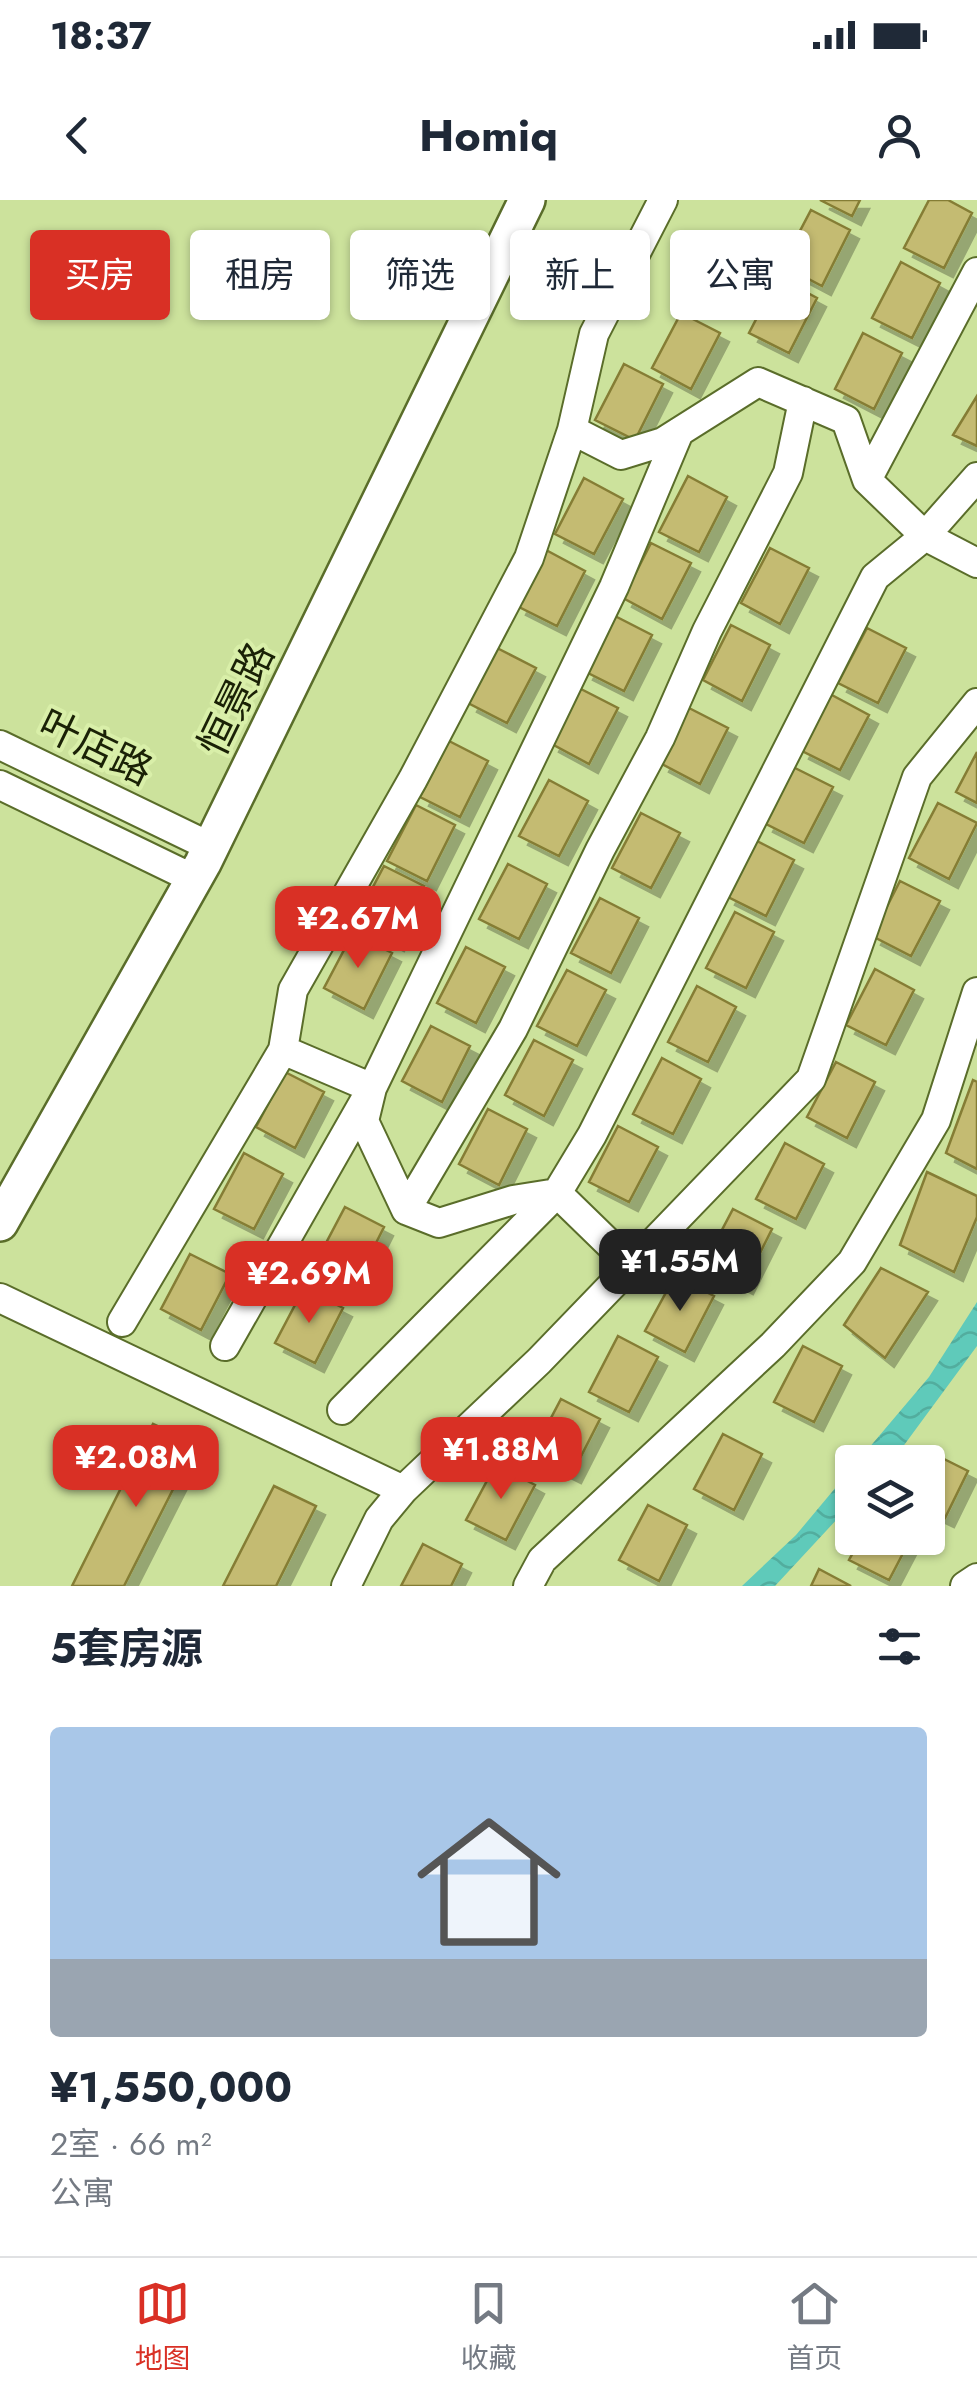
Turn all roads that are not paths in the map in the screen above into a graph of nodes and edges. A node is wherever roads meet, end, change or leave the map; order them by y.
1 (526, 200) edge
2 (663, 200) edge
3 (977, 272) edge
4 (803, 401) junction
5 (572, 430) junction
6 (678, 432) junction
7 (977, 477) edge
8 (867, 480) junction
9 (925, 536) junction
10 (977, 563) edge
11 (977, 703) edge
12 (0, 744) edge
13 (0, 785) edge
14 (211, 847) junction
15 (194, 878) junction
16 (977, 992) edge
17 (283, 1050) junction
18 (372, 1088) junction
19 (557, 1193) junction
20 (406, 1210) junction
21 (0, 1223) edge
22 (631, 1266) junction
23 (0, 1298) edge
24 (122, 1322) dead end
25 (225, 1346) dead end
26 (342, 1410) dead end
27 (403, 1490) junction
28 (977, 1578) edge
29 (346, 1586) edge
30 (528, 1586) edge
31 (965, 1586) edge

1 - 14 street, 恒景路
2 - 5 street
3 - 8 street
4 - 6 street
4 - 8 street
4 - 20 street
5 - 6 street
5 - 17 street
6 - 18 street
7 - 9 street
8 - 9 street
9 - 10 street
9 - 19 street
11 - 22 street
12 - 14 street, 叶店路
13 - 15 street, 叶店路
14 - 15 street, 恒景路
15 - 21 street, 恒景路
16 - 30 street
17 - 18 street
17 - 24 street
18 - 20 street
18 - 25 street
19 - 20 street
19 - 22 street
19 - 26 street
22 - 27 street
23 - 27 street
27 - 29 street
28 - 31 street

